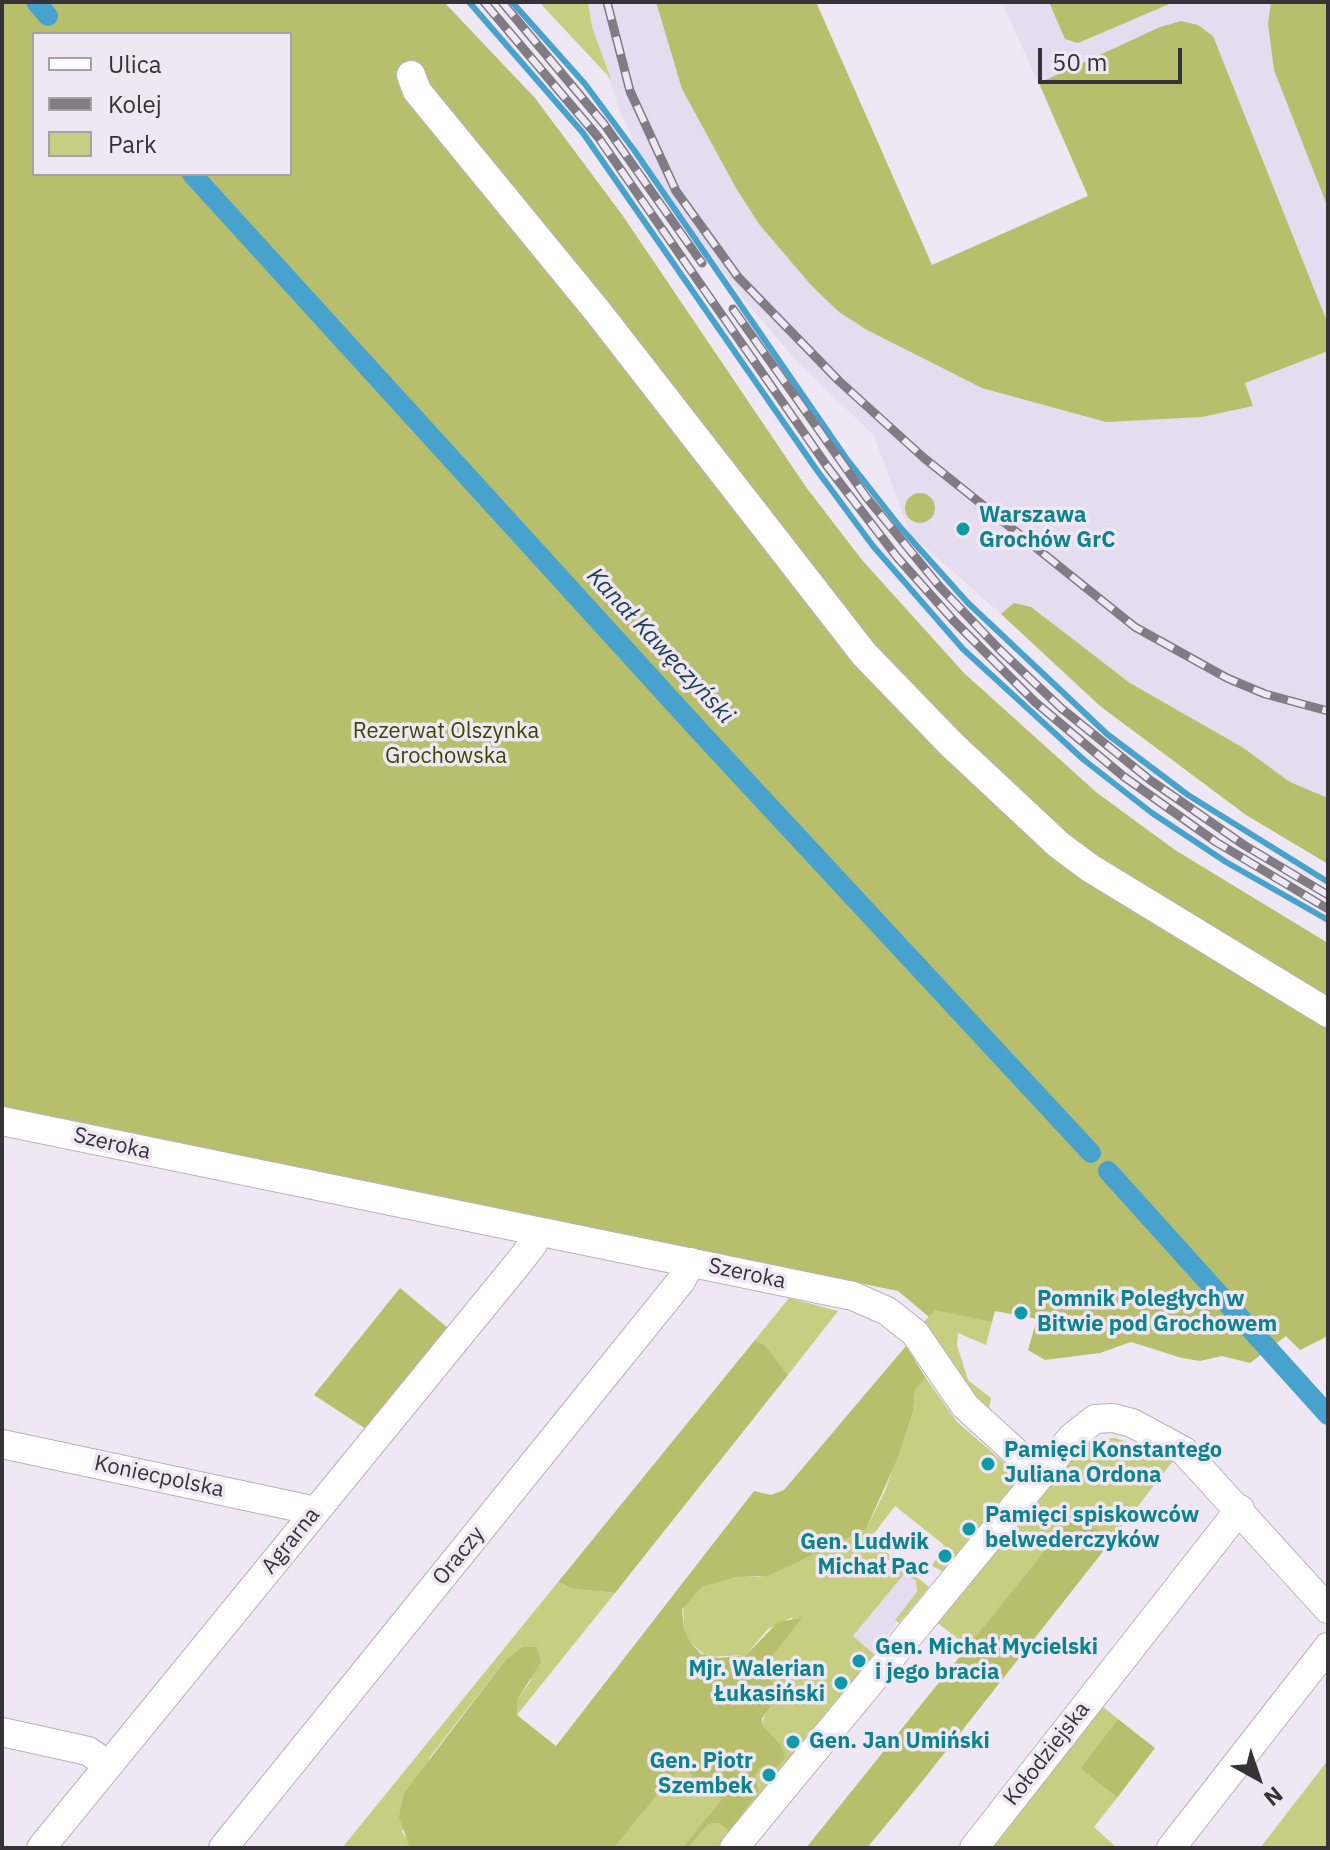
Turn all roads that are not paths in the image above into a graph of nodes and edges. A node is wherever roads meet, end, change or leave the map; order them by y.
1 (411, 75) dead end
2 (1328, 1013) edge
3 (2, 1121) edge
4 (537, 1232) junction
5 (691, 1262) junction
6 (2, 1444) edge
7 (1041, 1475) junction
8 (1240, 1509) junction
9 (316, 1511) junction
10 (1328, 1609) edge
11 (1328, 1647) edge
12 (2, 1732) edge
13 (107, 1764) junction
14 (41, 1848) edge
15 (223, 1848) edge
16 (734, 1848) edge
17 (974, 1848) edge
18 (1171, 1848) edge

1 - 2 street
3 - 4 street, Szeroka
4 - 5 street, Szeroka
4 - 9 street, Agrarna
5 - 7 street, Szeroka
5 - 15 street, Oraczy
6 - 9 street, Koniecpolska
7 - 8 street
7 - 16 street
8 - 10 street
8 - 17 street, Kołodziejska
9 - 13 street, Agrarna
11 - 18 street
12 - 13 street
13 - 14 street, Agrarna

